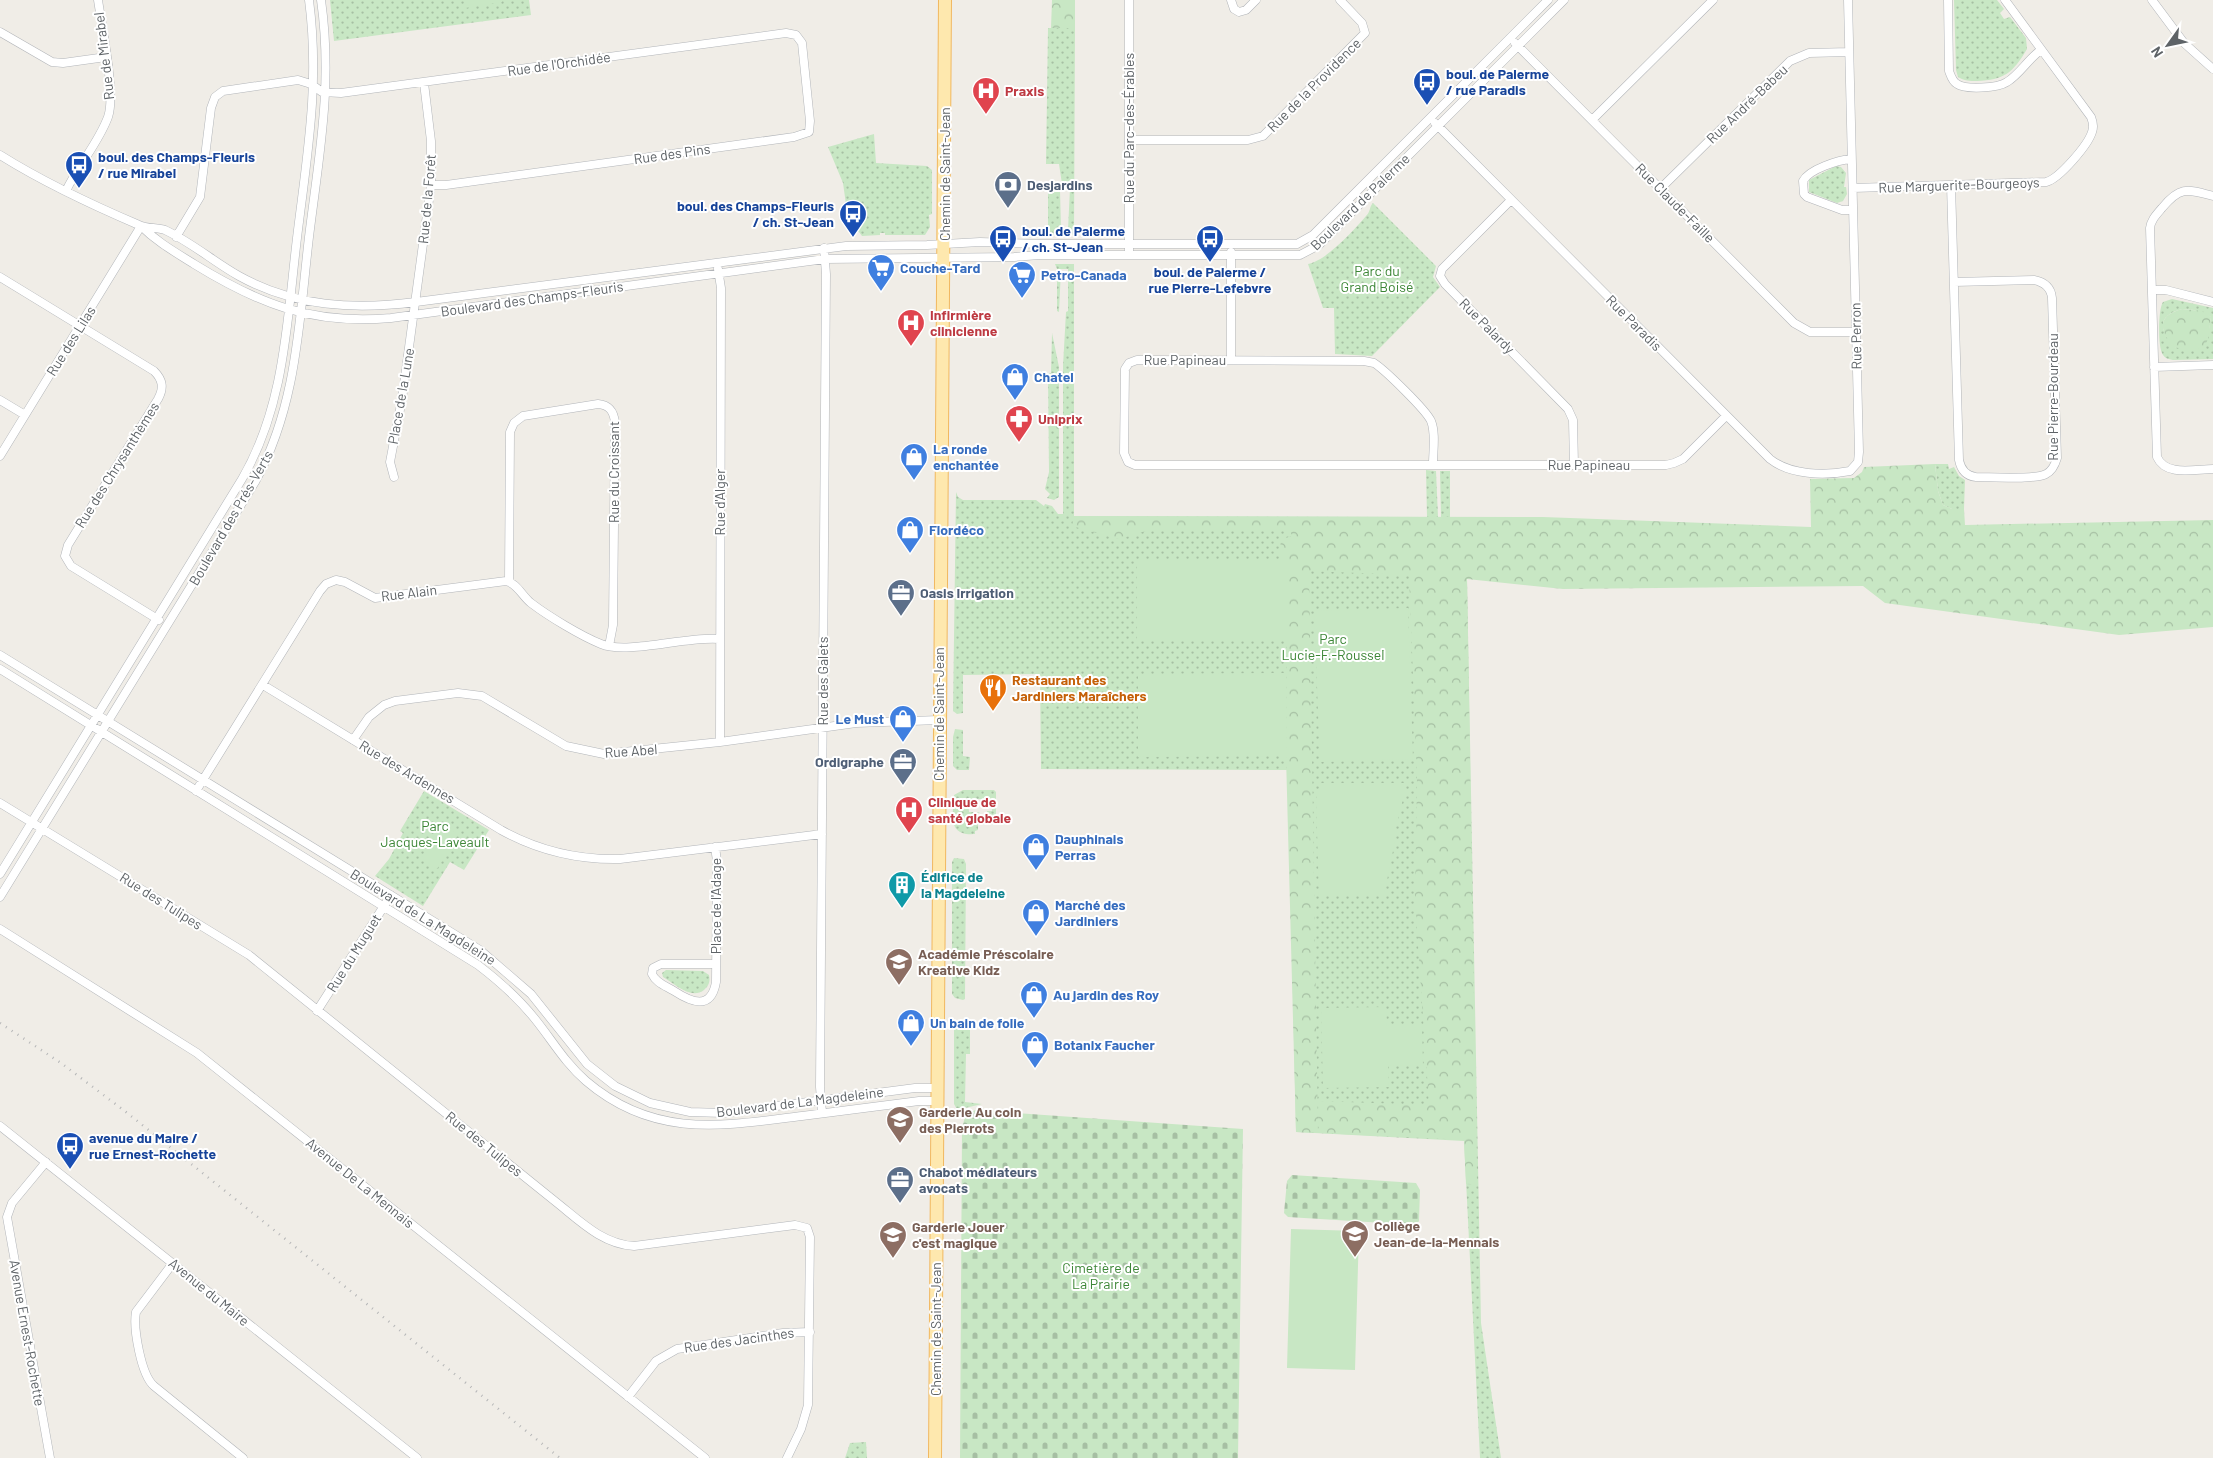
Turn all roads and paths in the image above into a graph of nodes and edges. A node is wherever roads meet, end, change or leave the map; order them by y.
1 (98, 0) edge
2 (309, 0) edge
3 (321, 0) edge
4 (945, 0) edge
5 (1129, 0) edge
6 (1231, 0) edge
7 (1256, 0) edge
8 (1340, 0) edge
9 (1548, 0) edge
10 (1564, 0) edge
11 (1713, 0) edge
12 (1848, 0) edge
13 (1948, 0) edge
14 (2005, 0) edge
15 (2152, 0) edge
16 (0, 32) edge
17 (792, 33) joint
18 (1510, 38) junction
19 (1518, 46) junction
20 (2041, 50) junction
21 (1849, 52) junction
22 (106, 57) junction
23 (2213, 70) edge
24 (424, 83) junction
25 (314, 85) junction
26 (326, 93) junction
27 (1430, 118) junction
28 (1592, 120) junction
29 (1438, 126) junction
30 (1129, 140) junction
31 (0, 155) edge
32 (1852, 159) junction
33 (431, 185) junction
34 (1951, 185) junction
35 (1852, 188) junction
36 (1660, 189) junction
37 (66, 190) junction
38 (2213, 196) edge
39 (1511, 200) junction
40 (1853, 210) junction
41 (141, 226) junction
42 (176, 236) junction
43 (945, 244) junction
44 (1130, 244) junction
45 (1231, 245) junction
46 (824, 248) junction
47 (1129, 255) junction
48 (1231, 256) junction
49 (945, 258) junction
50 (825, 259) junction
51 (717, 262) junction
52 (719, 274) junction
53 (0, 277) edge
54 (1954, 282) junction
55 (2152, 290) junction
56 (290, 297) junction
57 (302, 300) junction
58 (416, 302) junction
59 (2213, 302) edge
60 (289, 310) junction
61 (301, 313) junction
62 (414, 314) junction
63 (80, 326) junction
64 (1856, 332) junction
65 (1231, 360) junction
66 (2213, 366) edge
67 (2154, 367) junction
68 (0, 400) edge
69 (25, 415) junction
70 (1726, 416) junction
71 (0, 456) edge
72 (1858, 462) joint
73 (1433, 464) junction
74 (1574, 465) junction
75 (2213, 469) edge
76 (394, 477) dead end
77 (510, 582) junction
78 (156, 619) junction
79 (167, 626) junction
80 (719, 639) junction
81 (608, 646) junction
82 (0, 655) edge
83 (0, 669) edge
84 (263, 685) junction
85 (97, 715) junction
86 (939, 720) junction
87 (108, 721) junction
88 (91, 725) junction
89 (823, 727) junction
90 (101, 732) junction
91 (354, 740) junction
92 (720, 742) junction
93 (204, 780) junction
94 (196, 791) junction
95 (0, 803) edge
96 (32, 822) junction
97 (42, 828) junction
98 (822, 834) junction
99 (716, 847) junction
100 (0, 874) edge
101 (390, 895) junction
102 (0, 897) edge
103 (384, 906) junction
104 (0, 929) edge
105 (716, 964) junction
106 (317, 1011) junction
107 (562, 1033) junction
108 (551, 1041) junction
109 (937, 1088) junction
110 (821, 1100) junction
111 (937, 1101) junction
112 (822, 1113) junction
113 (0, 1126) edge
114 (46, 1162) junction
115 (173, 1263) junction
116 (810, 1332) junction
117 (628, 1397) junction
118 (50, 1458) edge
119 (243, 1458) edge
120 (417, 1458) edge
121 (705, 1458) edge
122 (787, 1458) edge
123 (935, 1458) edge

1 - 22 street, Rue de Mirabel
2 - 25 street, Boulevard des Prés-Verts
3 - 26 street, Boulevard des Prés-Verts
4 - 43 main road, Chemin de Saint-Jean
5 - 30 street, Rue du Parc-des-Érables
6 - 7 street
8 - 30 street, Rue de la Providence
9 - 18 street, Boulevard de Palerme
10 - 19 street, Boulevard de Palerme
11 - 28 street
12 - 21 street, Rue Perron
13 - 20 street
14 - 20 street, Rue Marguerite-Bourgeoys
15 - 23 street
16 - 22 street
17 - 24 street, Rue de l'Orchidée
17 - 33 street, Rue des Pins
18 - 19 street, Rue Claude-Faille
18 - 27 street, Boulevard de Palerme
19 - 28 street, Rue Claude-Faille
19 - 29 street, Boulevard de Palerme
20 - 34 street, Rue Marguerite-Bourgeoys
21 - 32 street, Rue Perron
21 - 36 street, Rue André-Babeu
22 - 37 street, Rue de Mirabel
24 - 26 street, Rue de l'Orchidée
24 - 33 street, Rue de la Forêt
25 - 26 street
25 - 42 street
25 - 56 street, Boulevard des Prés-Verts
26 - 57 street, Boulevard des Prés-Verts
27 - 29 street, Rue Paradis
27 - 45 street, Boulevard de Palerme
28 - 36 street, Rue Claude-Faille
29 - 39 street, Rue Paradis
29 - 48 street, Boulevard de Palerme
30 - 44 street, Rue du Parc-des-Érables
31 - 37 street, Boulevard des Champs-Fleuris
32 - 35 street, Rue Perron
32 - 40 street
33 - 58 street, Rue de la Forêt
34 - 35 street, Rue Marguerite-Bourgeoys
34 - 54 street, Rue Pierre-Bourdeau
35 - 40 street, Rue Perron
36 - 64 street, Rue Claude-Faille
37 - 41 street, Boulevard des Champs-Fleuris
38 - 55 street
39 - 70 street, Rue Paradis
39 - 74 street, Rue Palardy
40 - 64 street, Rue Perron
41 - 42 street, Boulevard des Champs-Fleuris
41 - 60 street, Boulevard des Champs-Fleuris
41 - 63 street, Rue des Lilas
42 - 56 street, Boulevard des Champs-Fleuris
43 - 44 street, Boulevard de Palerme
43 - 46 street, Boulevard des Champs-Fleuris
43 - 49 main road, Chemin de Saint-Jean
44 - 45 street, Boulevard de Palerme
44 - 47 street, Rue du Parc-des-Érables
45 - 48 street
46 - 50 street, Rue des Galets
46 - 51 street, Boulevard des Champs-Fleuris
47 - 48 street, Boulevard de Palerme
47 - 49 street, Boulevard de Palerme
48 - 65 street
49 - 50 street, Boulevard des Champs-Fleuris
49 - 86 main road, Chemin de Saint-Jean
50 - 52 street, Boulevard des Champs-Fleuris
50 - 89 street, Rue des Galets
51 - 52 street, Rue d'Alger
51 - 58 street, Boulevard des Champs-Fleuris
52 - 62 street, Boulevard des Champs-Fleuris
52 - 80 street, Rue d'Alger
53 - 63 street, Rue des Chrysanthèmes
54 - 54 street, Rue Pierre-Bourdeau
55 - 59 street
55 - 67 street
56 - 57 street, Boulevard des Champs-Fleuris
56 - 60 street, Boulevard des Prés-Verts
57 - 58 street, Boulevard des Champs-Fleuris
57 - 61 street, Boulevard des Prés-Verts
58 - 62 street, Rue de la Forêt
60 - 61 street, Boulevard des Champs-Fleuris
60 - 78 street, Boulevard des Prés-Verts
61 - 62 street, Boulevard des Champs-Fleuris
61 - 79 street, Boulevard des Prés-Verts
62 - 76 street, Place de la Lune
63 - 69 street, Rue des Lilas
63 - 78 street, Rue des Chrysanthèmes
64 - 72 street, Rue Perron
65 - 73 street, Rue Papineau
65 - 73 street, Rue Papineau
66 - 67 street
67 - 75 street
68 - 69 street
69 - 71 street, Rue des Lilas
70 - 72 street, Rue Paradis
70 - 74 street, Rue Papineau
73 - 74 street, Rue Papineau
77 - 81 street
77 - 81 street, Rue du Croissant
77 - 84 street, Rue Alain
78 - 79 street, Rue des Chrysanthèmes
78 - 85 street, Boulevard des Prés-Verts
79 - 87 street, Boulevard des Prés-Verts
80 - 81 street
80 - 92 street, Rue d'Alger
82 - 85 street, Boulevard de La Magdeleine
83 - 88 street, Boulevard de La Magdeleine
84 - 91 street, Rue des Ardennes
84 - 93 street, Rue Alain
85 - 87 street, Boulevard de La Magdeleine
85 - 88 street, Boulevard des Prés-Verts
86 - 89 street, Rue Abel
86 - 109 main road, Chemin de Saint-Jean
87 - 90 street, Boulevard des Prés-Verts
87 - 93 street, Boulevard de La Magdeleine
88 - 90 street, Boulevard de La Magdeleine
88 - 96 street, Boulevard des Prés-Verts
89 - 92 street, Rue Abel
89 - 98 street, Rue des Galets
90 - 94 street, Boulevard de La Magdeleine
90 - 97 street, Boulevard des Prés-Verts
91 - 92 street, Rue Abel
91 - 99 street, Rue des Ardennes
93 - 94 street, Rue Alain
93 - 101 street, Boulevard de La Magdeleine
94 - 103 street, Boulevard de La Magdeleine
95 - 96 street, Rue des Tulipes
96 - 97 street, Rue des Tulipes
96 - 100 street, Boulevard des Prés-Verts
97 - 102 street, Boulevard des Prés-Verts
97 - 106 street, Rue des Tulipes
98 - 99 street, Rue des Ardennes
98 - 110 street, Rue des Galets
99 - 105 street, Place de l'Adage
101 - 103 street, Rue du Muguet
101 - 107 street, Boulevard de La Magdeleine
103 - 106 street, Rue du Muguet
103 - 108 street, Boulevard de La Magdeleine
104 - 117 street, Avenue De La Mennais
105 - 105 street, Place de l'Adage
106 - 116 street, Rue des Tulipes
107 - 108 street
107 - 110 street, Boulevard de La Magdeleine
108 - 112 street, Boulevard de La Magdeleine
109 - 110 street, Boulevard de La Magdeleine
109 - 111 main road, Chemin de Saint-Jean
110 - 112 street, Rue des Galets
111 - 112 street, Boulevard de La Magdeleine
111 - 123 main road, Chemin de Saint-Jean
113 - 114 street, Avenue du Maire
114 - 115 street, Avenue du Maire
114 - 118 street, Avenue Ernest-Rochette
115 - 119 street
115 - 120 street, Avenue du Maire
116 - 117 street, Rue des Jacinthes
116 - 122 street, Rue des Tulipes
117 - 121 street, Avenue De La Mennais

